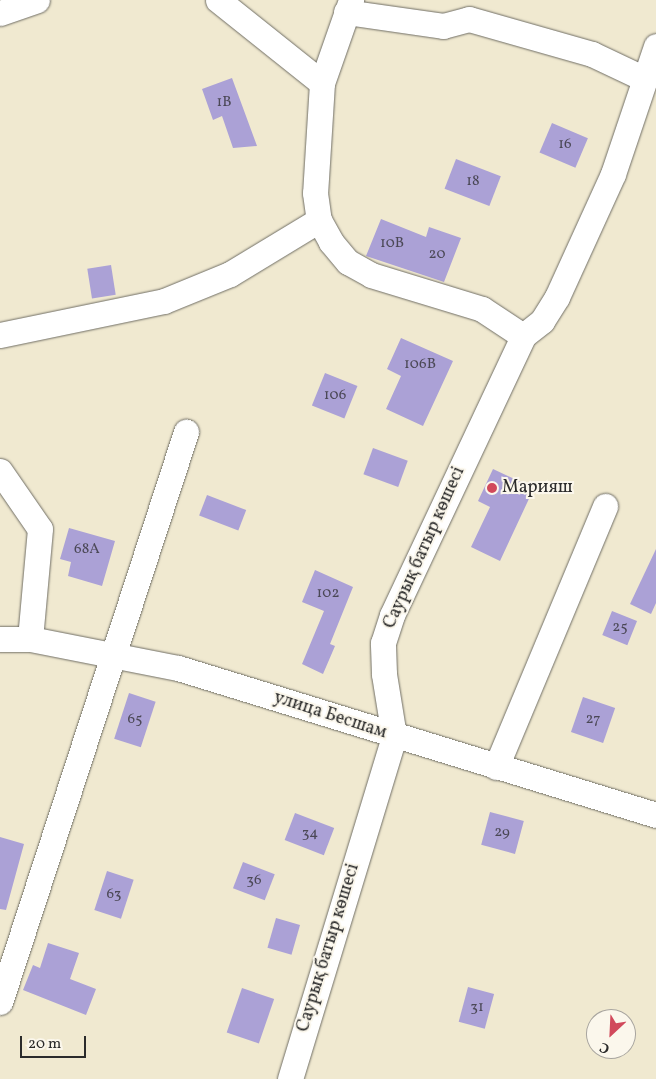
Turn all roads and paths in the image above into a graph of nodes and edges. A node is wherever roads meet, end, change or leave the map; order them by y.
1 (37, 0) edge
2 (218, 0) edge
3 (349, 6) edge
4 (0, 13) edge
5 (656, 46) edge
6 (645, 78) junction
7 (322, 83) junction
8 (319, 220) junction
9 (0, 334) edge
10 (523, 336) junction
11 (186, 432) dead end
12 (0, 471) edge
13 (605, 506) dead end
14 (30, 638) junction
15 (0, 639) edge
16 (112, 654) junction
17 (394, 736) junction
18 (496, 767) junction
19 (656, 816) edge
20 (0, 1002) edge
21 (290, 1079) edge

1 - 4 street
2 - 7 street
3 - 6 street
3 - 7 street
5 - 6 street, Саурық батыр көшесі
6 - 10 street, Саурық батыр көшесі
7 - 8 street
8 - 9 street
8 - 10 street
10 - 17 street, Саурық батыр көшесі
11 - 16 street
12 - 14 street
13 - 18 street
14 - 15 street, улица Бесшам
14 - 16 street, улица Бесшам
16 - 17 street, улица Бесшам
16 - 20 street
17 - 18 street, улица Бесшам
17 - 21 street, Саурық батыр көшесі
18 - 19 street, улица Бесшам

